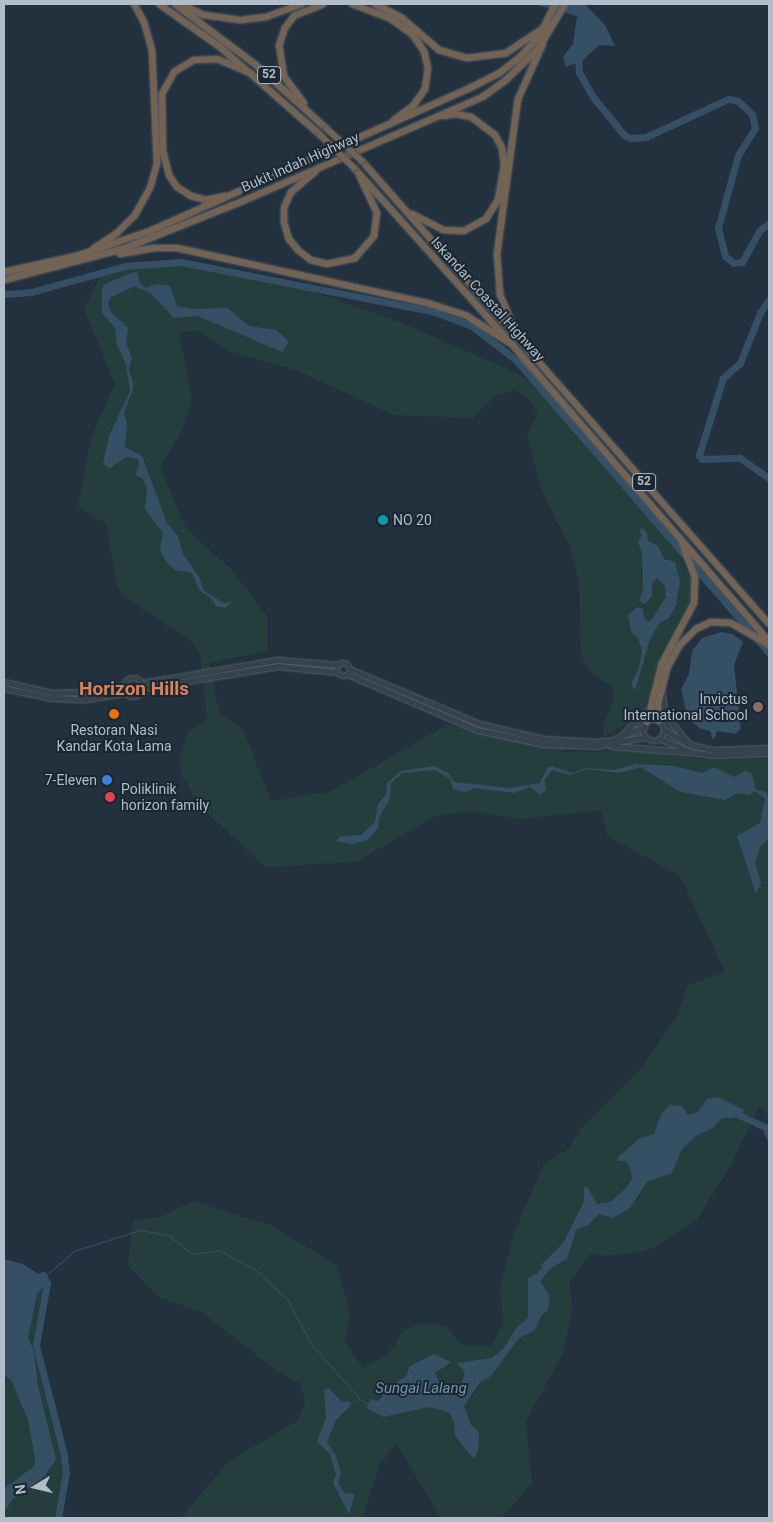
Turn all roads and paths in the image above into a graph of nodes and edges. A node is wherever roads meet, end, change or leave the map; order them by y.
1 (134, 4) edge
2 (159, 4) edge
3 (175, 4) edge
4 (181, 4) edge
5 (302, 4) edge
6 (323, 4) edge
7 (352, 4) edge
8 (375, 4) edge
9 (555, 4) edge
10 (565, 4) edge
11 (545, 27) junction
12 (544, 42) junction
13 (252, 74) junction
14 (312, 114) junction
15 (423, 121) junction
16 (384, 127) junction
17 (326, 163) junction
18 (355, 169) junction
19 (244, 191) junction
20 (407, 211) junction
21 (76, 256) junction
22 (89, 260) junction
23 (4, 272) edge
24 (4, 280) edge
25 (519, 338) junction
26 (512, 344) junction
27 (681, 539) junction
28 (769, 624) edge
29 (769, 643) edge
30 (338, 665) junction
31 (337, 672) junction
32 (351, 672) junction
33 (4, 682) edge
34 (124, 686) junction
35 (144, 686) junction
36 (4, 688) edge
37 (662, 691) junction
38 (125, 693) junction
39 (653, 699) junction
40 (659, 721) junction
41 (645, 724) junction
42 (665, 730) junction
43 (645, 737) junction
44 (661, 739) junction
45 (613, 740) junction
46 (596, 746) junction
47 (769, 748) edge
48 (692, 749) junction
49 (769, 753) edge

1 - 21 highway
2 - 13 highway, Iskandar Coastal Highway / 52
3 - 14 highway, Iskandar Coastal Highway / 52
4 - 5 highway
6 - 14 highway
7 - 16 highway
8 - 11 highway
9 - 11 highway, Bukit Indah Highway
10 - 12 highway, Bukit Indah Highway
11 - 16 highway, Bukit Indah Highway
12 - 15 highway, Bukit Indah Highway
12 - 25 highway
13 - 18 highway, Iskandar Coastal Highway / 52, bridge
13 - 19 highway
14 - 20 highway, Iskandar Coastal Highway / 52, bridge
15 - 17 highway, Bukit Indah Highway
15 - 20 highway
16 - 19 highway, Bukit Indah Highway
17 - 18 highway
17 - 22 highway, Bukit Indah Highway
18 - 26 highway, Iskandar Coastal Highway / 52
19 - 21 highway, Bukit Indah Highway
20 - 25 highway, Iskandar Coastal Highway / 52
21 - 23 highway, Bukit Indah Highway
22 - 24 highway, Bukit Indah Highway
22 - 26 highway
25 - 28 highway, Iskandar Coastal Highway / 52
26 - 27 highway, Iskandar Coastal Highway / 52
27 - 29 highway, Iskandar Coastal Highway / 52
27 - 39 highway
29 - 37 highway
30 - 31 street
30 - 32 street
30 - 35 street
31 - 32 street
31 - 35 street
32 - 45 street
32 - 46 street
33 - 34 street
34 - 35 street
34 - 38 street
35 - 38 street
36 - 38 street
37 - 40 highway
37 - 48 street
39 - 41 highway
39 - 45 street
40 - 41 street
40 - 42 street
41 - 43 street
41 - 45 street
42 - 44 street
42 - 48 street
43 - 44 street
43 - 46 street
44 - 48 street
46 - 48 street
47 - 48 street
48 - 49 street

